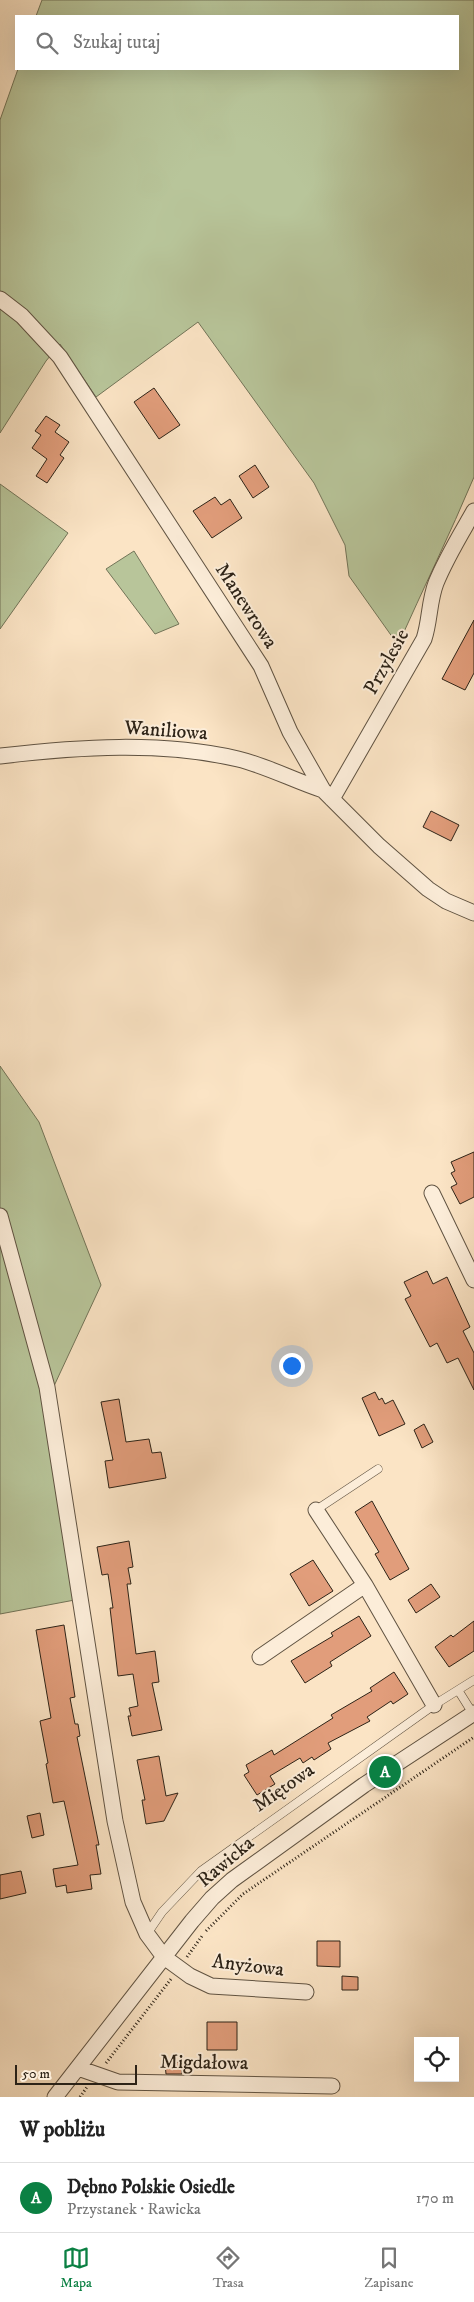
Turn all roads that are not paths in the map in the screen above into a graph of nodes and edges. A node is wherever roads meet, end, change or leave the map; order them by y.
1 (0, 299) edge
2 (474, 511) edge
3 (0, 756) edge
4 (328, 794) junction
5 (474, 913) edge
6 (432, 1193) dead end
7 (0, 1216) edge
8 (474, 1280) edge
9 (378, 1469) dead end
10 (316, 1510) joint
11 (365, 1585) junction
12 (260, 1657) dead end
13 (474, 1680) edge
14 (458, 1690) junction
15 (434, 1705) junction
16 (473, 1713) edge
17 (147, 1934) junction
18 (164, 1957) junction
19 (306, 1992) dead end
20 (78, 2068) junction
21 (332, 2086) dead end
22 (56, 2097) edge

1 - 4 street, Manewrowa
2 - 4 street, Przylesie
3 - 4 street, Waniliowa
4 - 5 street, Manewrowa
6 - 8 street
7 - 17 street
9 - 10 lane
10 - 11 street
11 - 12 street
11 - 15 street
13 - 14 lane, Miętowa
14 - 15 lane, Miętowa
14 - 16 lane
15 - 17 lane, Miętowa
16 - 18 street, Rawicka
17 - 18 street
18 - 19 street, Anyżowa
18 - 20 street, Rawicka
20 - 21 street, Migdałowa
20 - 22 street, Rawicka

